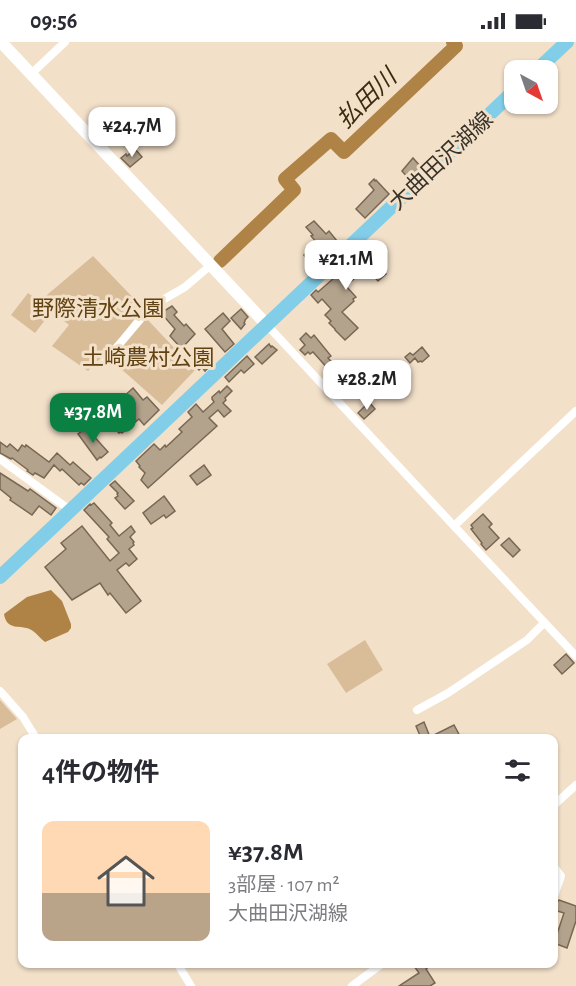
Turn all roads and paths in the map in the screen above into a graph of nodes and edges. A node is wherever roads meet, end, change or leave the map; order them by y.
1 (1, 42) edge
2 (65, 42) edge
3 (567, 42) edge
4 (548, 60) edge
5 (31, 74) junction
6 (504, 100) edge
7 (211, 265) junction
8 (267, 325) junction
9 (106, 360) dead end
10 (576, 411) edge
11 (0, 459) edge
12 (70, 510) junction
13 (454, 526) junction
14 (0, 577) edge
15 (544, 623) junction
16 (576, 656) edge
17 (0, 691) edge
18 (417, 710) dead end
19 (34, 734) edge
20 (576, 785) edge
21 (558, 801) edge
22 (180, 968) edge
23 (374, 968) edge
24 (191, 986) edge
25 (352, 986) edge

1 - 5 street
2 - 5 street
3 - 4 main road
5 - 7 street
6 - 8 main road, 大曲田沢湖線
7 - 8 street
7 - 9 street
8 - 12 main road, 大曲田沢湖線
8 - 13 street
10 - 13 street
11 - 12 street
12 - 14 main road, 大曲田沢湖線
13 - 15 street
15 - 16 street
15 - 18 street
17 - 19 street
20 - 21 street
22 - 24 street
23 - 25 street

